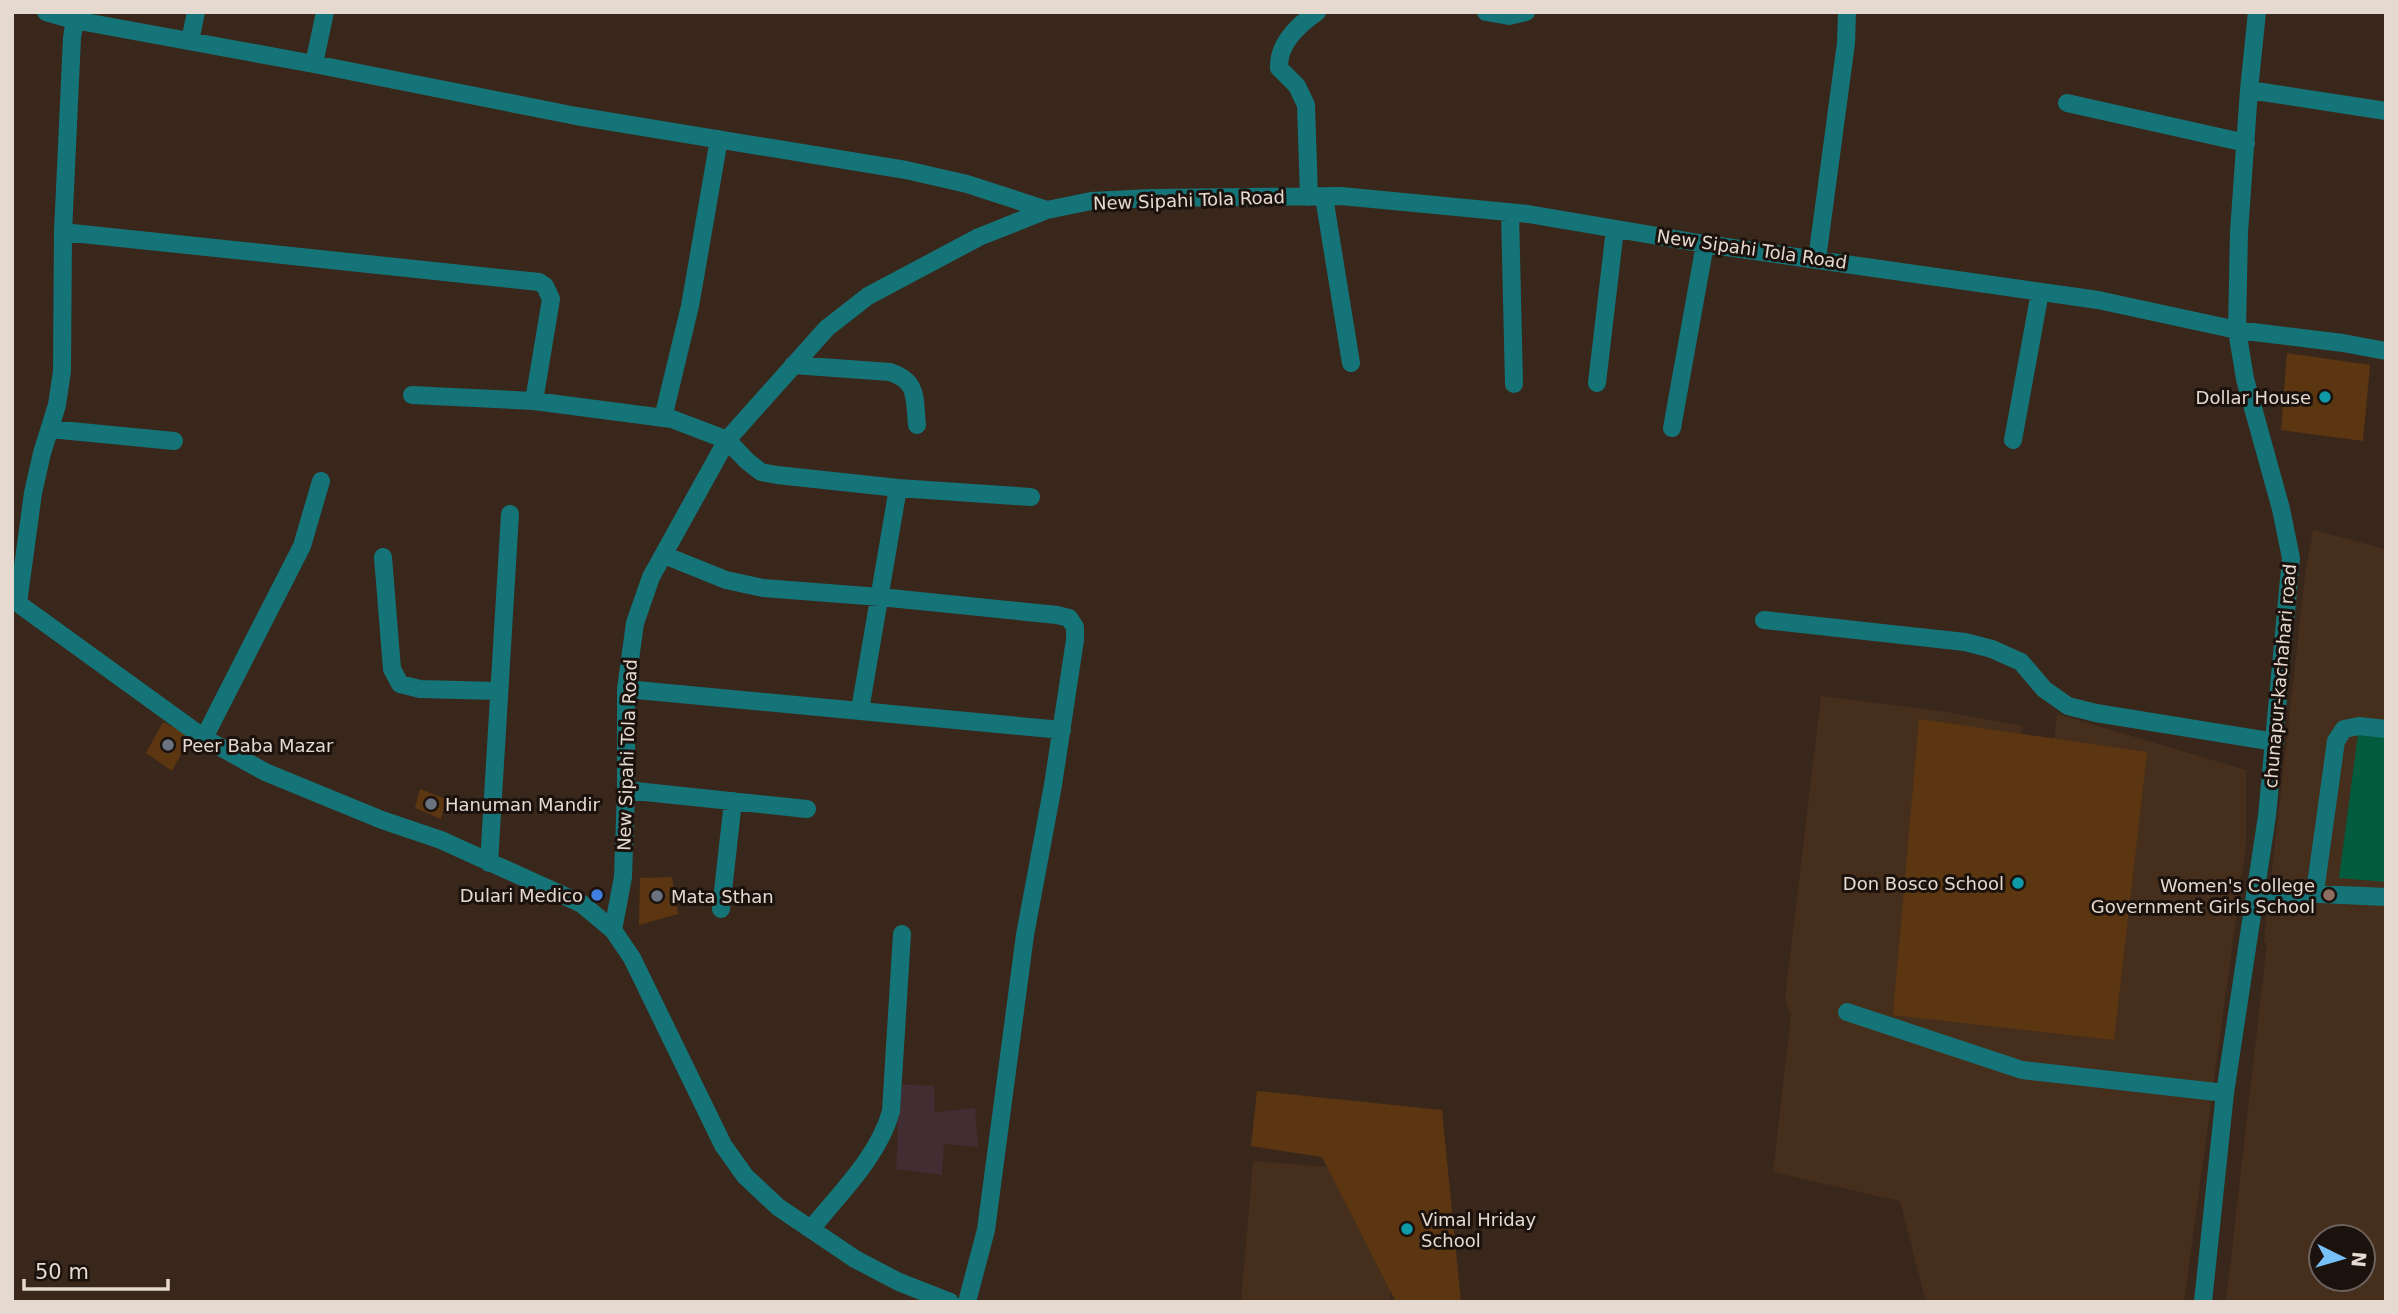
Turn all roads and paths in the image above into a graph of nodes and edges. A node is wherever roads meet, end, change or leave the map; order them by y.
1 (46, 12) edge
2 (195, 12) edge
3 (325, 12) edge
4 (1317, 12) edge
5 (1486, 12) edge
6 (1526, 12) edge
7 (1847, 12) edge
8 (2257, 12) edge
9 (75, 16) edge
10 (190, 41) junction
11 (314, 64) junction
12 (2249, 90) junction
13 (2067, 103) dead end
14 (2386, 111) edge
15 (719, 139) junction
16 (2246, 143) junction
17 (1316, 197) junction
18 (1047, 210) junction
19 (1510, 212) junction
20 (1615, 229) junction
21 (63, 232) junction
22 (1705, 244) junction
23 (1817, 259) junction
24 (2040, 292) junction
25 (2237, 330) junction
26 (2386, 351) edge
27 (1351, 363) dead end
28 (793, 365) junction
29 (1597, 383) dead end
30 (1514, 384) dead end
31 (412, 395) dead end
32 (534, 401) junction
33 (663, 418) junction
34 (917, 425) dead end
35 (1672, 428) dead end
36 (50, 429) junction
37 (727, 440) junction
38 (2013, 440) dead end
39 (174, 441) dead end
40 (321, 481) dead end
41 (898, 488) junction
42 (1031, 497) dead end
43 (510, 514) dead end
44 (664, 555) junction
45 (383, 557) dead end
46 (880, 597) junction
47 (15, 601) edge
48 (1764, 620) dead end
49 (626, 689) junction
50 (498, 691) junction
51 (860, 710) junction
52 (2386, 729) edge
53 (1062, 730) junction
54 (204, 738) junction
55 (2275, 742) junction
56 (626, 790) junction
57 (733, 801) junction
58 (807, 809) dead end
59 (489, 863) junction
60 (2256, 891) junction
61 (2315, 892) junction
62 (2386, 897) edge
63 (721, 909) dead end
64 (613, 930) junction
65 (902, 934) dead end
66 (1847, 1012) dead end
67 (2225, 1093) junction
68 (811, 1229) junction
69 (950, 1302) edge
70 (967, 1302) edge
71 (2203, 1302) edge

1 - 9 street
2 - 10 street
3 - 11 street
4 - 17 street
5 - 6 street
7 - 23 street
8 - 12 street, chunapur-kachahari road
9 - 10 street
9 - 21 street
10 - 11 street
11 - 15 street
12 - 14 street
12 - 16 street, chunapur-kachahari road
13 - 16 street
15 - 18 street
15 - 33 street
16 - 25 street, chunapur-kachahari road
17 - 18 street, New Sipahi Tola Road
17 - 19 street, New Sipahi Tola Road
17 - 27 street
18 - 28 street, New Sipahi Tola Road
19 - 20 street, New Sipahi Tola Road
19 - 30 street
20 - 22 street, New Sipahi Tola Road
20 - 29 street
21 - 32 street
21 - 36 street
22 - 23 street, New Sipahi Tola Road
22 - 35 street
23 - 24 street, New Sipahi Tola Road
24 - 25 street, New Sipahi Tola Road
24 - 38 street
25 - 26 street, New Sipahi Tola Road
25 - 55 street, chunapur-kachahari road
28 - 34 street
28 - 37 street, New Sipahi Tola Road
31 - 32 street
32 - 33 street
33 - 37 street
36 - 39 street
36 - 47 street
37 - 41 street
37 - 44 street, New Sipahi Tola Road
40 - 54 street
41 - 42 street
41 - 46 street
43 - 50 street
44 - 46 street
44 - 49 street, New Sipahi Tola Road
45 - 50 street
46 - 51 street
46 - 53 street
47 - 54 street
48 - 55 street
49 - 51 street
49 - 56 street, New Sipahi Tola Road
50 - 59 street
51 - 53 street
52 - 61 street
53 - 70 street
54 - 59 street
55 - 60 street, chunapur-kachahari road
56 - 57 street
56 - 64 street, New Sipahi Tola Road
57 - 58 street
57 - 63 street
59 - 64 street
60 - 61 street
60 - 67 street, chunapur-kachahari road
61 - 62 street
64 - 68 street
65 - 68 street
66 - 67 street
67 - 71 street, chunapur-kachahari road
68 - 69 street

